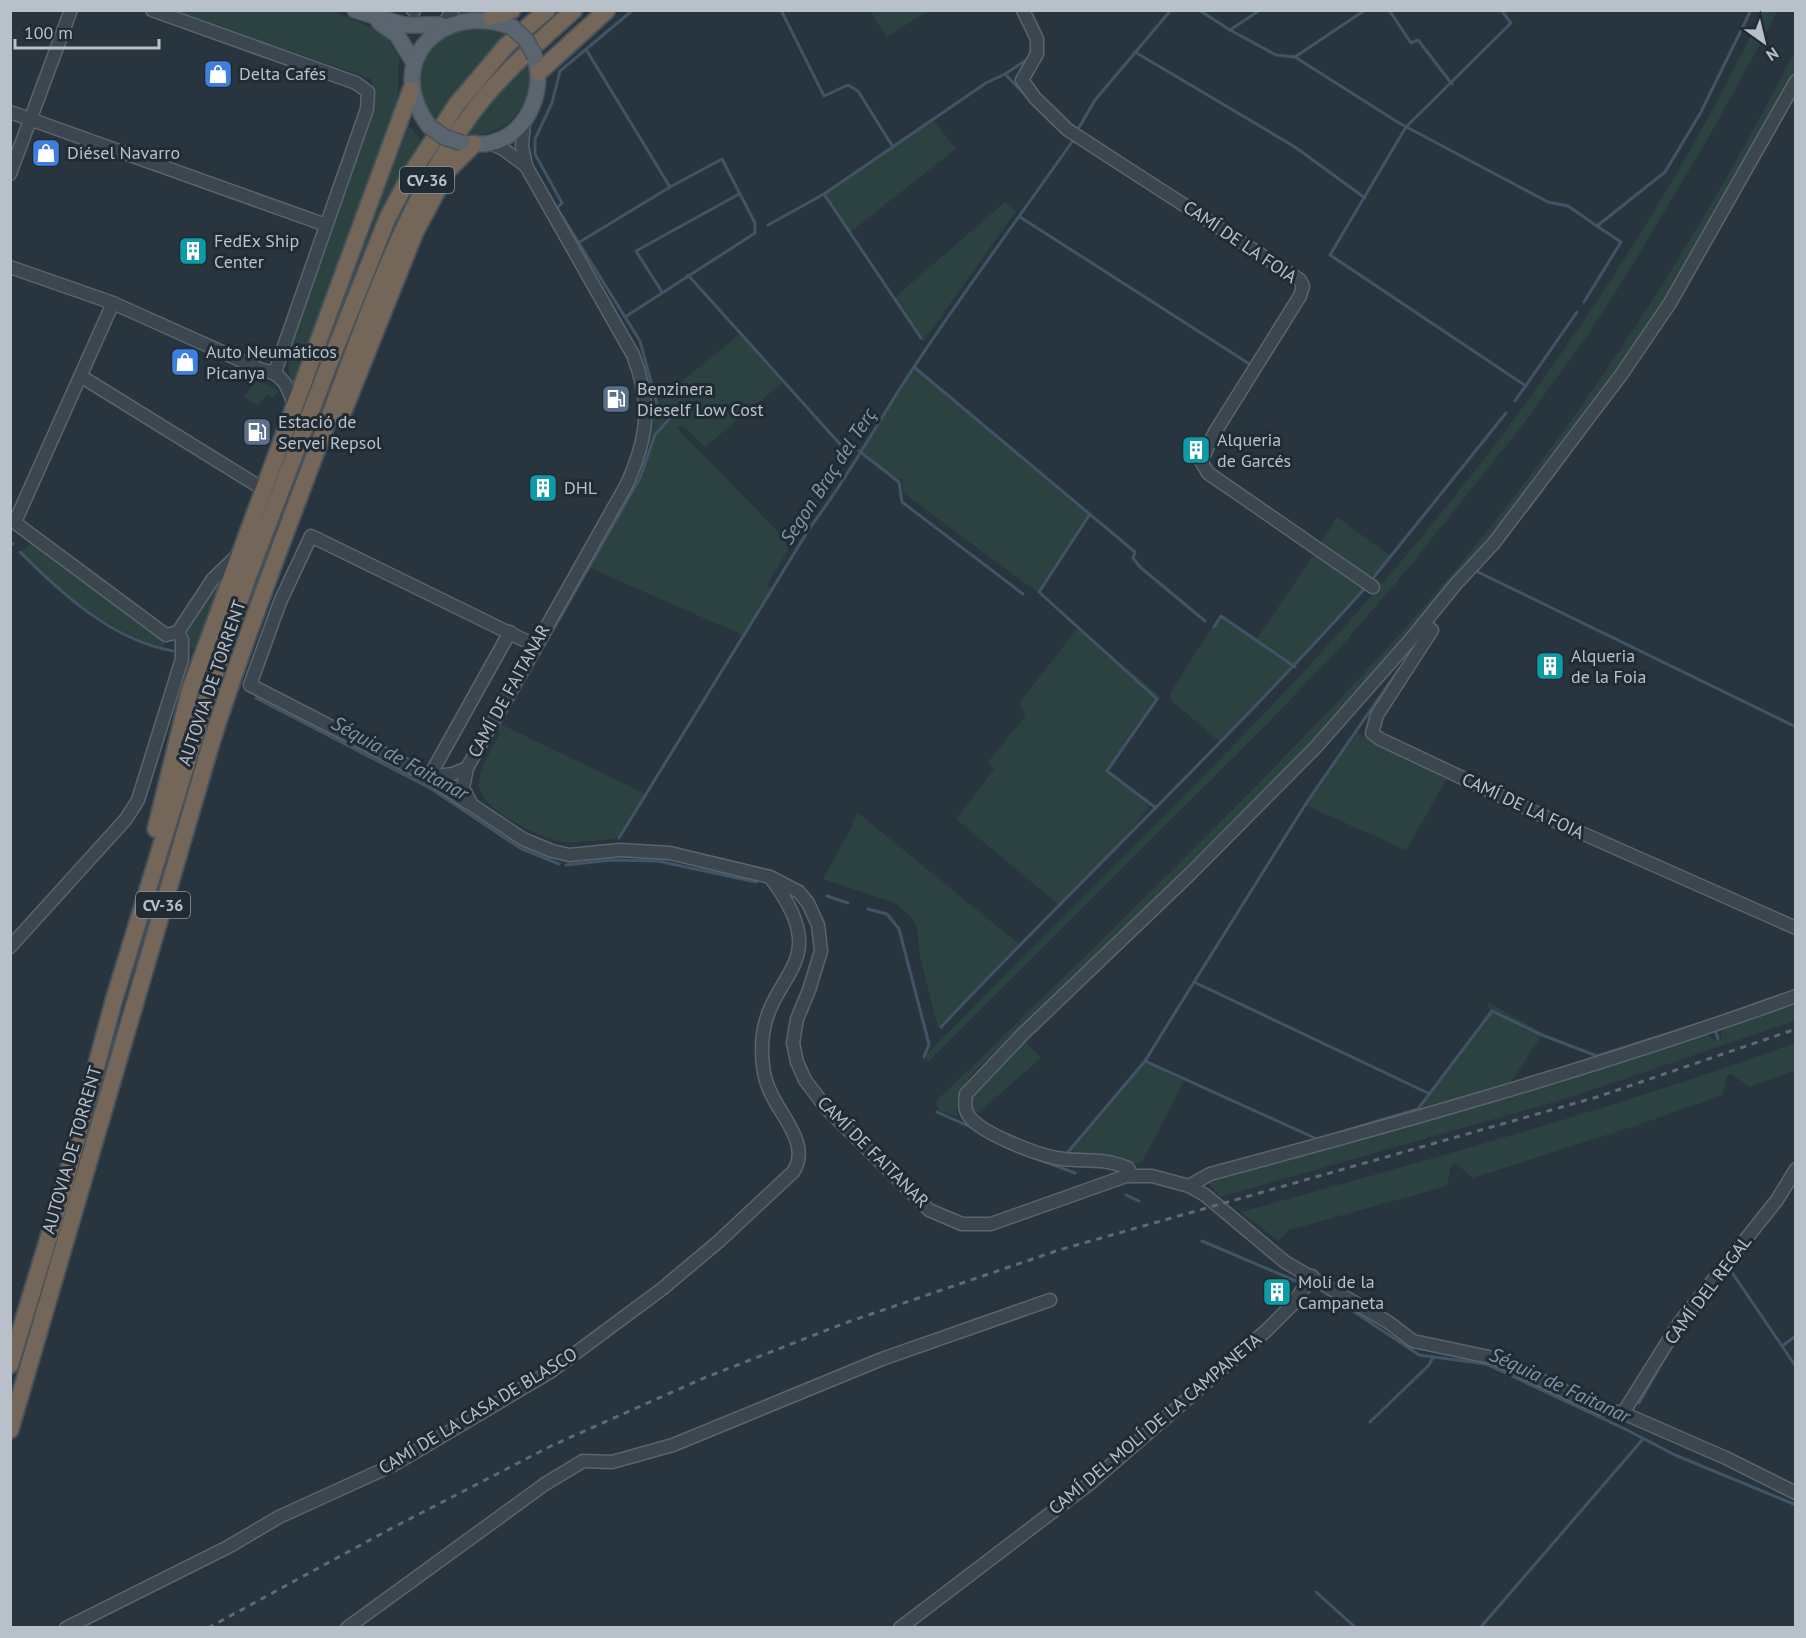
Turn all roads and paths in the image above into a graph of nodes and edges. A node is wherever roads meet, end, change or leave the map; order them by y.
1 (71, 10) edge
2 (152, 10) edge
3 (356, 10) edge
4 (547, 10) edge
5 (574, 10) edge
6 (607, 10) edge
7 (1023, 10) edge
8 (486, 14) edge
9 (372, 16) junction
10 (446, 19) edge
11 (512, 19) edge
12 (413, 61) junction
13 (537, 64) junction
14 (1796, 81) edge
15 (411, 90) junction
16 (10, 112) edge
17 (31, 120) junction
18 (524, 122) junction
19 (475, 143) junction
20 (526, 166) junction
21 (10, 174) edge
22 (326, 225) junction
23 (10, 267) edge
24 (113, 303) junction
25 (275, 372) junction
26 (82, 377) junction
27 (295, 410) junction
28 (263, 489) junction
29 (13, 521) edge
30 (241, 552) junction
31 (270, 575) junction
32 (1373, 587) dead end
33 (1423, 624) junction
34 (178, 632) junction
35 (510, 632) junction
36 (534, 645) junction
37 (467, 768) junction
38 (429, 777) junction
39 (472, 805) junction
40 (770, 877) junction
41 (1796, 928) edge
42 (10, 947) edge
43 (1796, 996) edge
44 (114, 1000) junction
45 (1796, 1169) edge
46 (1131, 1176) junction
47 (1189, 1186) junction
48 (1312, 1276) junction
49 (1050, 1300) dead end
50 (10, 1365) edge
51 (1623, 1413) junction
52 (10, 1430) edge
53 (1796, 1493) edge
54 (66, 1628) edge
55 (347, 1628) edge
56 (900, 1628) edge

1 - 17 street
2 - 22 street
3 - 9 main road
4 - 44 highway, AUTOVIA DE TORRENT / CV-36
5 - 31 highway, AUTOVIA DE TORRENT / CV-36
6 - 13 highway
7 - 32 street, CAMÍ DE LA FOIA
8 - 10 main road
8 - 11 highway
9 - 10 main road
9 - 12 main road
10 - 12 main road
11 - 13 main road, bridge
12 - 15 main road
13 - 18 main road
14 - 33 street
15 - 19 main road, bridge
15 - 27 highway
16 - 17 street
17 - 21 street
17 - 22 street
18 - 19 main road
18 - 20 street, CAMÍ DE FAITANAR
19 - 20 street, CAMÍ DE FAITANAR
19 - 31 highway
20 - 36 street, CAMÍ DE FAITANAR
22 - 25 street
23 - 24 street
24 - 25 street
24 - 26 street
25 - 27 street
26 - 28 street
26 - 29 street
27 - 28 highway
28 - 30 highway
29 - 34 street
30 - 34 street
30 - 44 highway
31 - 52 highway, AUTOVIA DE TORRENT / CV-36
33 - 41 street, CAMÍ DE LA FOIA
33 - 46 street
34 - 42 street
35 - 36 street
35 - 38 street, CAMÍ DE FAITANAR
35 - 38 street
36 - 37 street, CAMÍ DE FAITANAR
37 - 38 street
37 - 39 street, CAMÍ DE FAITANAR
38 - 39 street
39 - 40 street, CAMÍ DE FAITANAR
40 - 46 street, CAMÍ DE FAITANAR
40 - 54 street, CAMÍ DE LA CASA DE BLASCO
43 - 47 street
44 - 50 highway, AUTOVIA DE TORRENT / CV-36
45 - 51 street, CAMÍ DEL REGAL
46 - 47 street, CAMÍ DE FAITANAR
47 - 48 street, CAMÍ DE FAITANAR
48 - 51 street, CAMÍ DE FAITANAR
48 - 56 street, CAMÍ DEL MOLÍ DE LA CAMPANETA
49 - 55 street
51 - 53 street, CAMÍ DE FAITANAR

